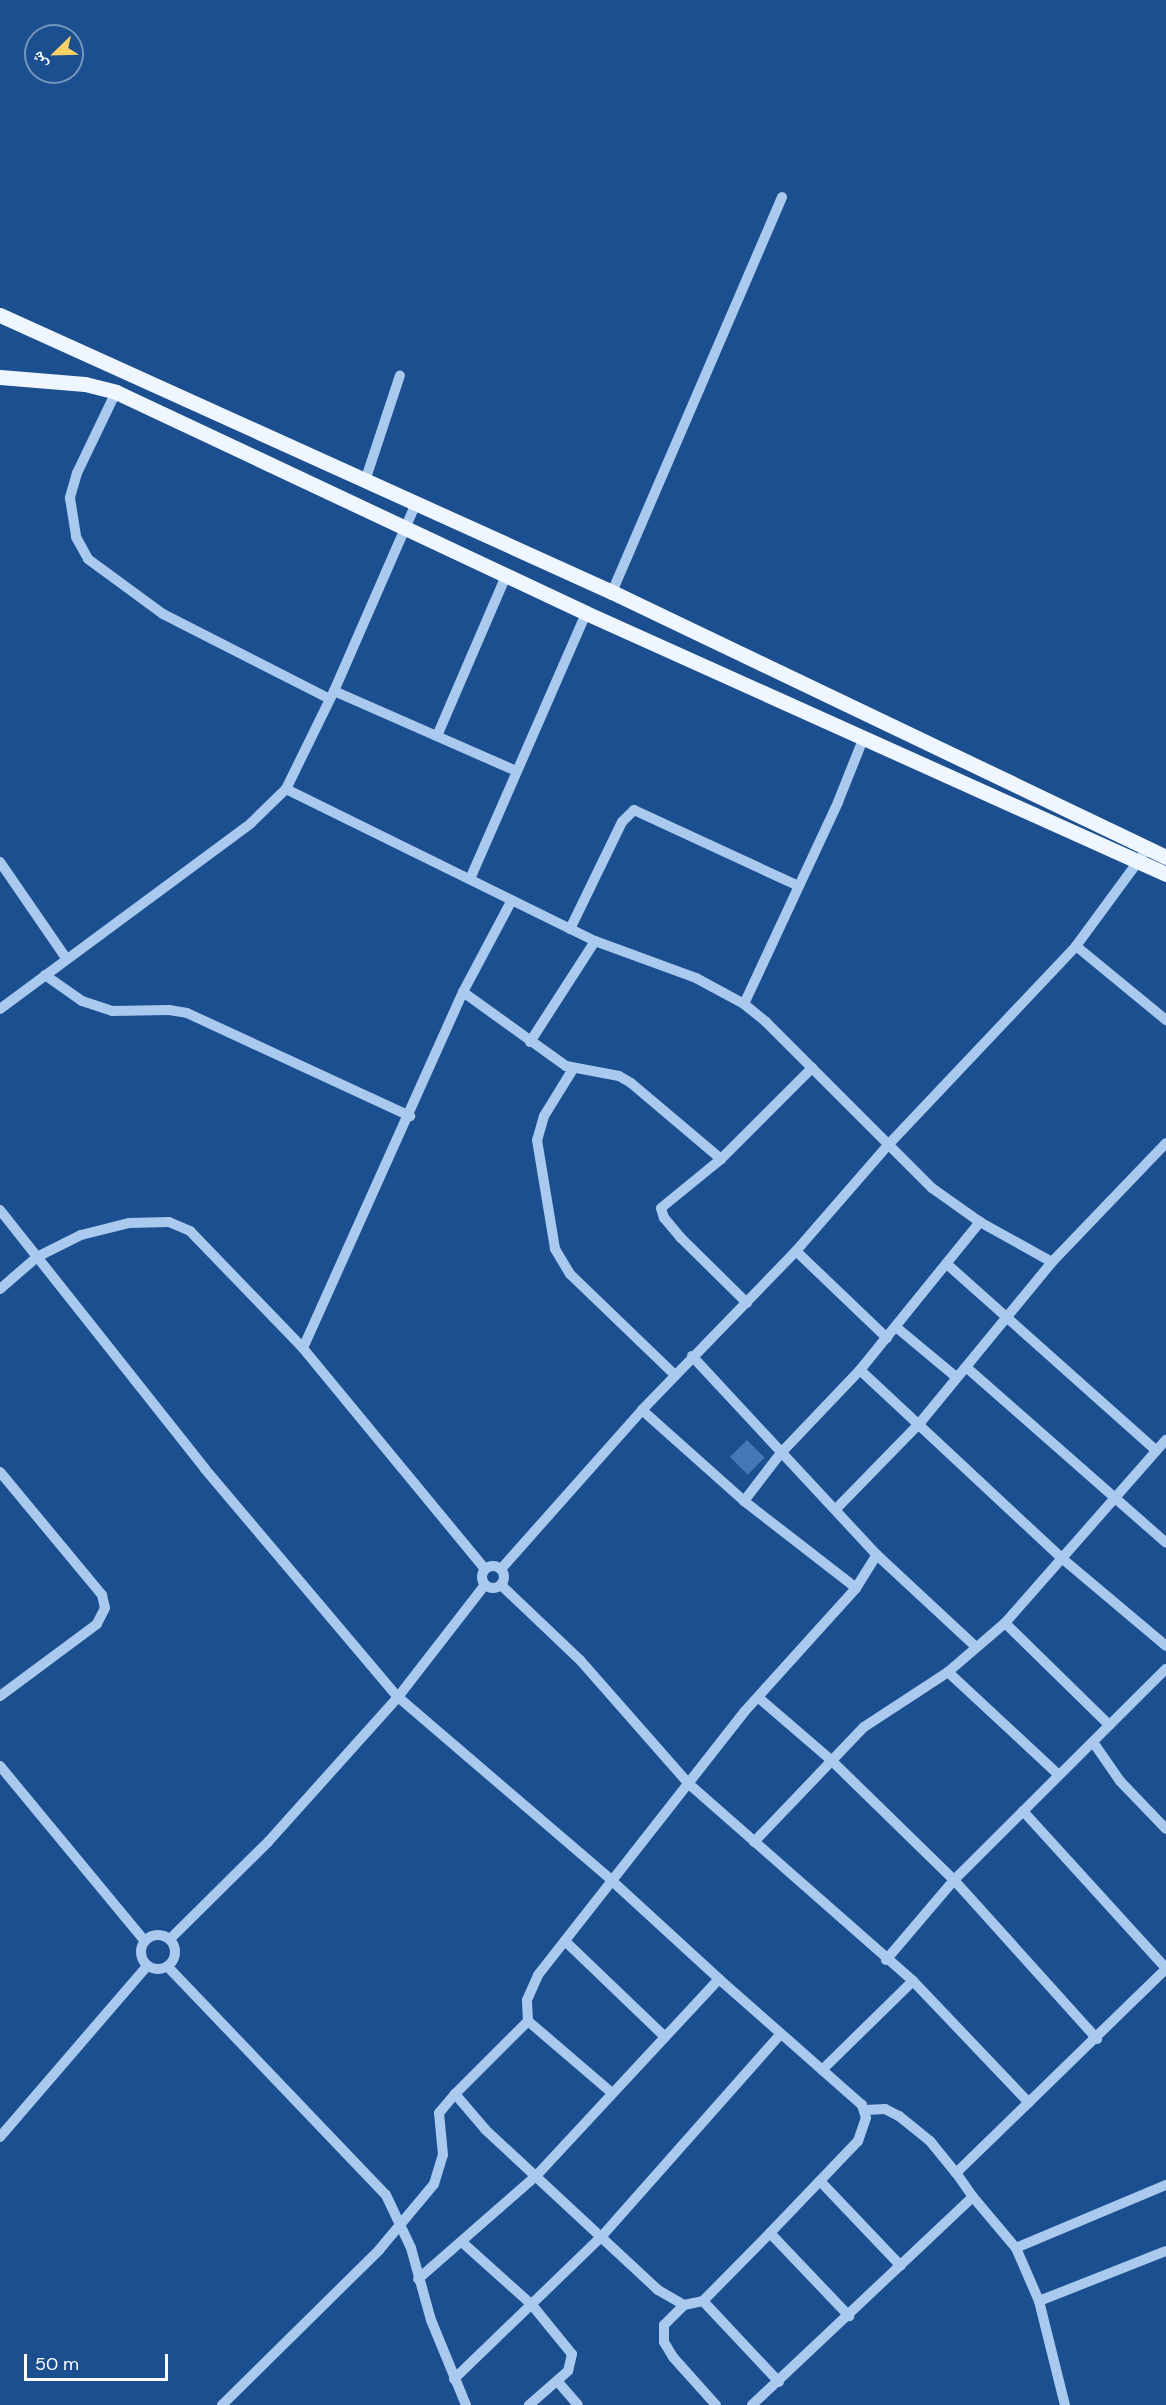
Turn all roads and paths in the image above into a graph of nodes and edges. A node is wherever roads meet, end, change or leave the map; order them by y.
1 (782, 197) dead end
2 (0, 315) edge
3 (400, 375) dead end
4 (0, 377) edge
5 (116, 392) junction
6 (366, 478) junction
7 (416, 503) junction
8 (406, 526) junction
9 (506, 576) junction
10 (612, 592) junction
11 (586, 613) junction
12 (332, 695) junction
13 (437, 736) junction
14 (864, 737) junction
15 (516, 771) junction
16 (286, 789) junction
17 (1142, 855) junction
18 (1166, 857) edge
19 (0, 862) edge
20 (1166, 874) edge
21 (470, 879) junction
22 (796, 885) junction
23 (512, 900) junction
24 (570, 928) junction
25 (595, 941) junction
26 (1076, 946) junction
27 (66, 958) junction
28 (45, 975) junction
29 (463, 992) junction
30 (744, 1004) junction
31 (0, 1009) edge
32 (1166, 1020) edge
33 (530, 1042) junction
34 (812, 1068) junction
35 (573, 1069) junction
36 (410, 1116) junction
37 (889, 1144) junction
38 (1165, 1150) edge
39 (721, 1159) junction
40 (0, 1209) edge
41 (980, 1222) junction
42 (796, 1251) junction
43 (37, 1257) junction
44 (1052, 1262) junction
45 (948, 1265) junction
46 (0, 1289) edge
47 (747, 1303) junction
48 (1010, 1316) junction
49 (896, 1327) junction
50 (887, 1338) junction
51 (303, 1348) junction
52 (692, 1356) junction
53 (966, 1367) junction
54 (860, 1370) junction
55 (675, 1375) junction
56 (956, 1377) junction
57 (642, 1410) junction
58 (919, 1424) junction
59 (1166, 1440) edge
60 (1156, 1450) junction
61 (780, 1454) junction
62 (0, 1472) edge
63 (1115, 1499) junction
64 (744, 1501) junction
65 (836, 1509) junction
66 (1166, 1543) edge
67 (877, 1555) junction
68 (1064, 1560) junction
69 (485, 1569) junction
70 (501, 1569) junction
71 (485, 1585) junction
72 (501, 1586) junction
73 (856, 1587) junction
74 (1005, 1623) junction
75 (1166, 1646) edge
76 (976, 1647) junction
77 (1166, 1668) edge
78 (948, 1672) junction
79 (0, 1696) edge
80 (398, 1696) junction
81 (759, 1698) junction
82 (1110, 1725) junction
83 (1093, 1742) junction
84 (831, 1760) junction
85 (0, 1766) edge
86 (1059, 1775) junction
87 (689, 1784) junction
88 (1023, 1811) junction
89 (1166, 1829) edge
90 (754, 1842) junction
91 (610, 1879) junction
92 (954, 1880) junction
93 (170, 1939) junction
94 (145, 1941) junction
95 (565, 1941) junction
96 (886, 1960) junction
97 (147, 1966) junction
98 (168, 1967) junction
99 (1166, 1968) edge
100 (719, 1979) junction
101 (913, 1981) junction
102 (528, 2021) junction
103 (663, 2035) junction
104 (780, 2035) junction
105 (1097, 2039) junction
106 (822, 2070) junction
107 (612, 2093) junction
108 (455, 2094) junction
109 (1029, 2103) junction
110 (865, 2110) junction
111 (0, 2137) edge
112 (956, 2173) junction
113 (537, 2175) junction
114 (820, 2181) junction
115 (1166, 2185) edge
116 (973, 2197) junction
117 (402, 2226) junction
118 (770, 2233) junction
119 (602, 2236) junction
120 (462, 2243) junction
121 (1016, 2248) junction
122 (1166, 2251) edge
123 (901, 2266) junction
124 (418, 2279) junction
125 (703, 2301) junction
126 (1039, 2301) junction
127 (684, 2305) junction
128 (532, 2306) junction
129 (849, 2316) junction
130 (454, 2379) junction
131 (558, 2382) junction
132 (779, 2382) junction
133 (222, 2405) edge
134 (466, 2405) edge
135 (529, 2405) edge
136 (578, 2405) edge
137 (716, 2405) edge
138 (752, 2405) edge
139 (1065, 2405) edge

1 - 10 street
2 - 6 main road
3 - 6 street
4 - 5 main road
5 - 8 main road
5 - 12 street
6 - 7 main road
7 - 8 street
7 - 10 main road
8 - 9 main road
8 - 12 street
9 - 11 main road
9 - 13 street
10 - 17 main road
11 - 14 main road
11 - 15 street
12 - 13 street
12 - 16 street
13 - 15 street
14 - 17 main road
14 - 22 street
15 - 21 street
16 - 21 street
16 - 27 street
17 - 18 main road
17 - 20 main road
17 - 26 street
19 - 27 street
21 - 23 street
22 - 24 street
22 - 30 street
23 - 24 street
23 - 29 street
24 - 25 street
25 - 30 street
25 - 33 street
26 - 32 street
26 - 37 street
27 - 28 street
28 - 31 street
28 - 36 street
29 - 33 street
29 - 36 street
30 - 34 street
33 - 35 street
34 - 37 street
34 - 39 street
35 - 39 street
35 - 55 street
36 - 51 street
37 - 41 street
37 - 42 street
38 - 44 street
39 - 47 street
40 - 43 street
41 - 44 street
41 - 45 street
42 - 47 street
42 - 50 street
43 - 46 street
43 - 51 street
43 - 80 street
44 - 48 street
45 - 48 street
45 - 49 street
47 - 52 street
48 - 53 street
48 - 60 street
49 - 50 street
49 - 56 street
50 - 54 street
51 - 69 street
52 - 55 street
52 - 61 street
53 - 56 street
53 - 63 street
54 - 58 street
54 - 61 street
55 - 57 street
56 - 58 street
57 - 64 street
57 - 70 street
58 - 65 street
58 - 68 street
59 - 60 street
60 - 63 street
61 - 64 street
61 - 65 street
62 - 79 street
63 - 66 street
63 - 68 street
64 - 73 street
65 - 67 street
67 - 73 street
67 - 76 street
68 - 74 street
68 - 75 street
69 - 70 street
69 - 71 street
70 - 72 street
71 - 72 street
71 - 80 street
72 - 87 street
73 - 81 street
74 - 76 street
74 - 82 street
76 - 78 street
77 - 82 street
78 - 84 street
78 - 86 street
80 - 91 street
80 - 93 street
81 - 84 street
81 - 87 street
82 - 83 street
83 - 86 street
83 - 89 street
84 - 90 street
84 - 92 street
85 - 94 street
86 - 88 street
87 - 90 street
87 - 91 street
88 - 92 street
88 - 99 street
90 - 96 street
91 - 95 street
91 - 100 street
92 - 96 street
92 - 105 street
93 - 94 street
93 - 98 street
94 - 97 street
95 - 102 street
95 - 103 street
96 - 101 street
97 - 98 street
97 - 111 street
98 - 117 street
99 - 105 street
100 - 103 street
100 - 104 street
101 - 106 street
101 - 109 street
102 - 107 street
102 - 108 street
103 - 107 street
104 - 106 street
104 - 119 street
105 - 109 street
106 - 110 street
107 - 113 street
108 - 113 street
108 - 117 street
109 - 112 street
110 - 112 street
110 - 114 street
112 - 116 street
113 - 119 street
113 - 120 street
114 - 118 street
114 - 123 street
115 - 121 street
116 - 121 street
116 - 123 street
117 - 124 street
117 - 133 street
118 - 125 street
118 - 129 street
119 - 127 street
119 - 128 street
120 - 124 street
120 - 128 street
121 - 126 street
122 - 126 street
123 - 129 street
124 - 130 street
125 - 127 street
125 - 132 street
126 - 139 street
127 - 137 street
128 - 130 street
128 - 131 street
129 - 132 street
130 - 134 street
131 - 135 street
131 - 136 street
132 - 138 street

